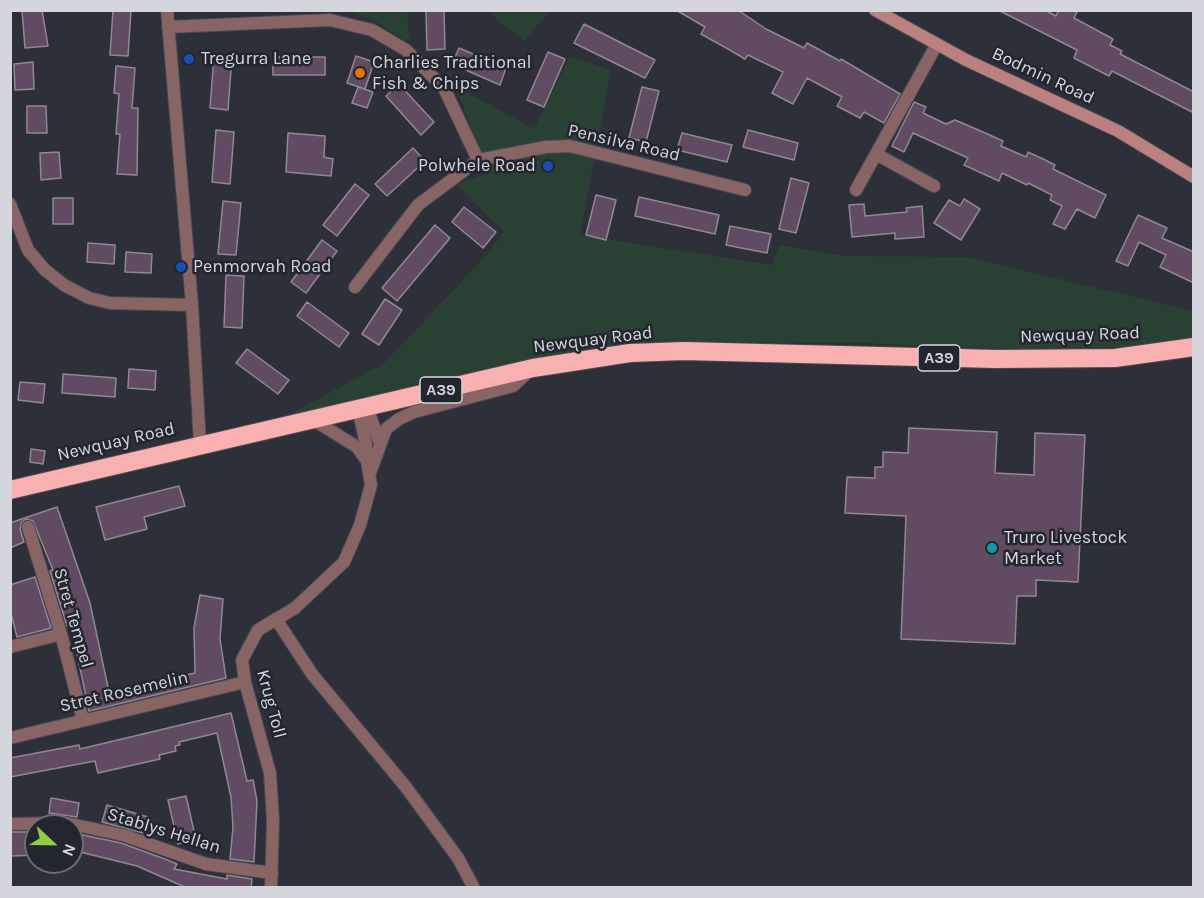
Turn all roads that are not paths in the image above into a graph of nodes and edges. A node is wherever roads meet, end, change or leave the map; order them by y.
1 (167, 10) edge
2 (875, 10) edge
3 (330, 15) edge
4 (168, 27) junction
5 (937, 44) junction
6 (876, 154) junction
7 (478, 160) junction
8 (1194, 177) edge
9 (934, 186) dead end
10 (745, 190) dead end
11 (856, 190) dead end
12 (10, 204) edge
13 (355, 287) dead end
14 (192, 305) junction
15 (1194, 347) edge
16 (533, 368) junction
17 (363, 408) junction
18 (312, 419) junction
19 (200, 444) junction
20 (380, 444) junction
21 (368, 467) junction
22 (10, 490) edge
23 (28, 527) dead end
24 (276, 619) junction
25 (61, 634) junction
26 (10, 646) edge
27 (245, 682) junction
28 (83, 720) junction
29 (10, 738) edge
30 (10, 824) edge
31 (272, 873) junction
32 (272, 888) edge
33 (474, 888) edge

1 - 4 street
2 - 5 street, Bodmin Road
3 - 4 street
3 - 7 street
4 - 14 street
5 - 6 street
5 - 8 street, Bodmin Road
6 - 9 street
6 - 11 street
7 - 10 street, Pensilva Road
7 - 13 street
12 - 14 street
14 - 19 street
15 - 16 highway, Newquay Road / A39
16 - 17 highway, Newquay Road / A39
16 - 20 street
17 - 18 highway, Newquay Road / A39
17 - 20 street
17 - 21 street
18 - 19 highway, Newquay Road / A39
18 - 21 street
19 - 22 highway, Newquay Road / A39
20 - 21 street
21 - 24 street, Krug Toll
23 - 25 street, Stret Tempel
24 - 27 street, Krug Toll
24 - 33 street
25 - 26 street
25 - 28 street, Stret Tempel
27 - 28 street, Stret Rosemelin
27 - 31 street, Krug Toll
28 - 29 street, Stret Rosemelin
30 - 31 street, Stablys Hellan
31 - 32 street, Krug Toll

